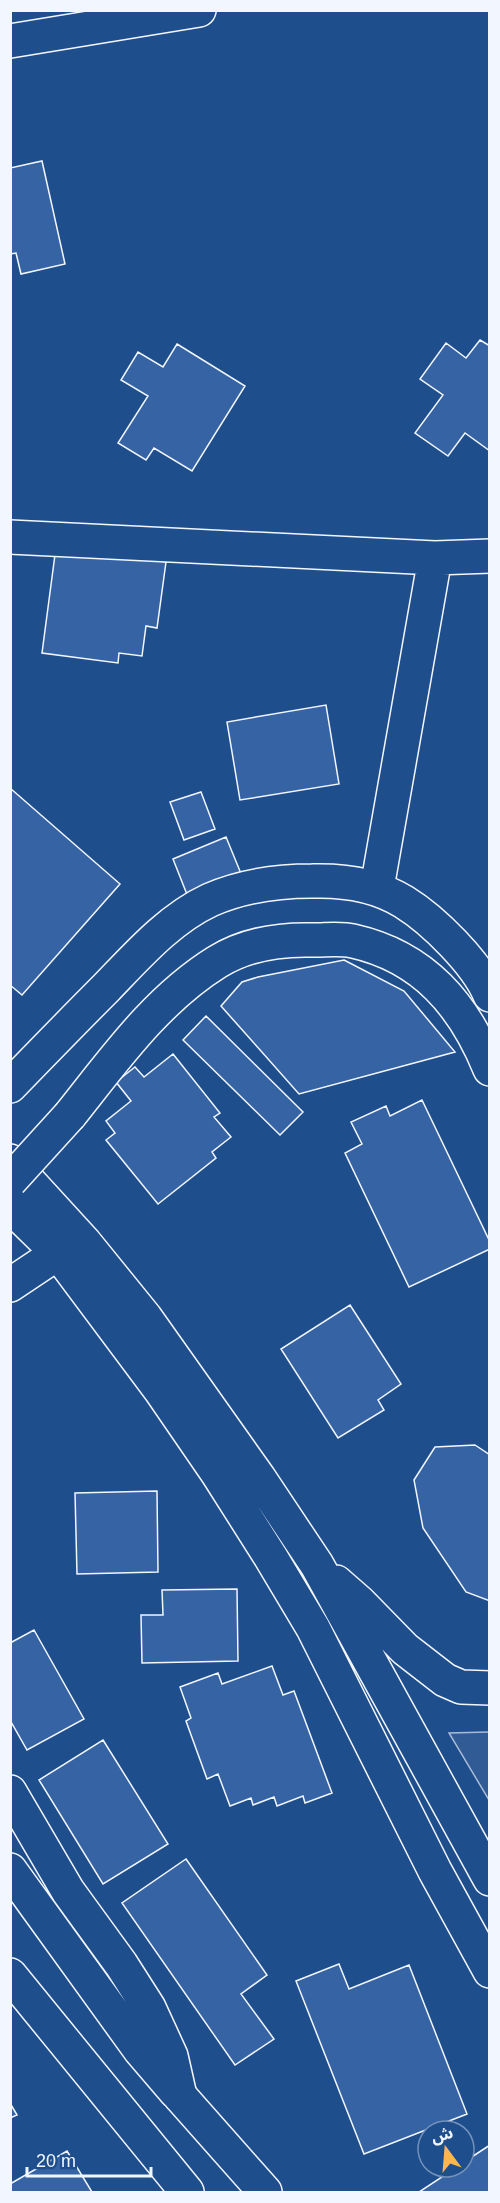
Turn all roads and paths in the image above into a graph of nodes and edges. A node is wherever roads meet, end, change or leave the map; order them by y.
1 (199, 10) edge
2 (10, 41) edge
3 (10, 537) edge
4 (489, 556) edge
5 (435, 558) junction
6 (377, 888) junction
7 (489, 995) edge
8 (489, 1069) edge
9 (10, 1086) edge
10 (10, 1161) edge
11 (10, 1181) edge
12 (10, 1206) edge
13 (58, 1253) junction
14 (10, 1285) edge
15 (317, 1565) junction
16 (489, 1688) edge
17 (10, 1792) edge
18 (10, 1870) edge
19 (489, 1879) edge
20 (489, 1971) edge
21 (10, 1975) edge
22 (180, 2096) junction
23 (187, 2193) edge
24 (265, 2193) edge

1 - 2 main road
3 - 5 main road
4 - 5 main road
5 - 6 main road
6 - 7 main road
6 - 9 main road
8 - 11 main road, bridge
10 - 15 main road
12 - 13 main road
13 - 14 main road
13 - 20 main road
15 - 16 main road
15 - 19 main road
17 - 22 main road
18 - 22 main road
21 - 23 main road
22 - 24 main road

